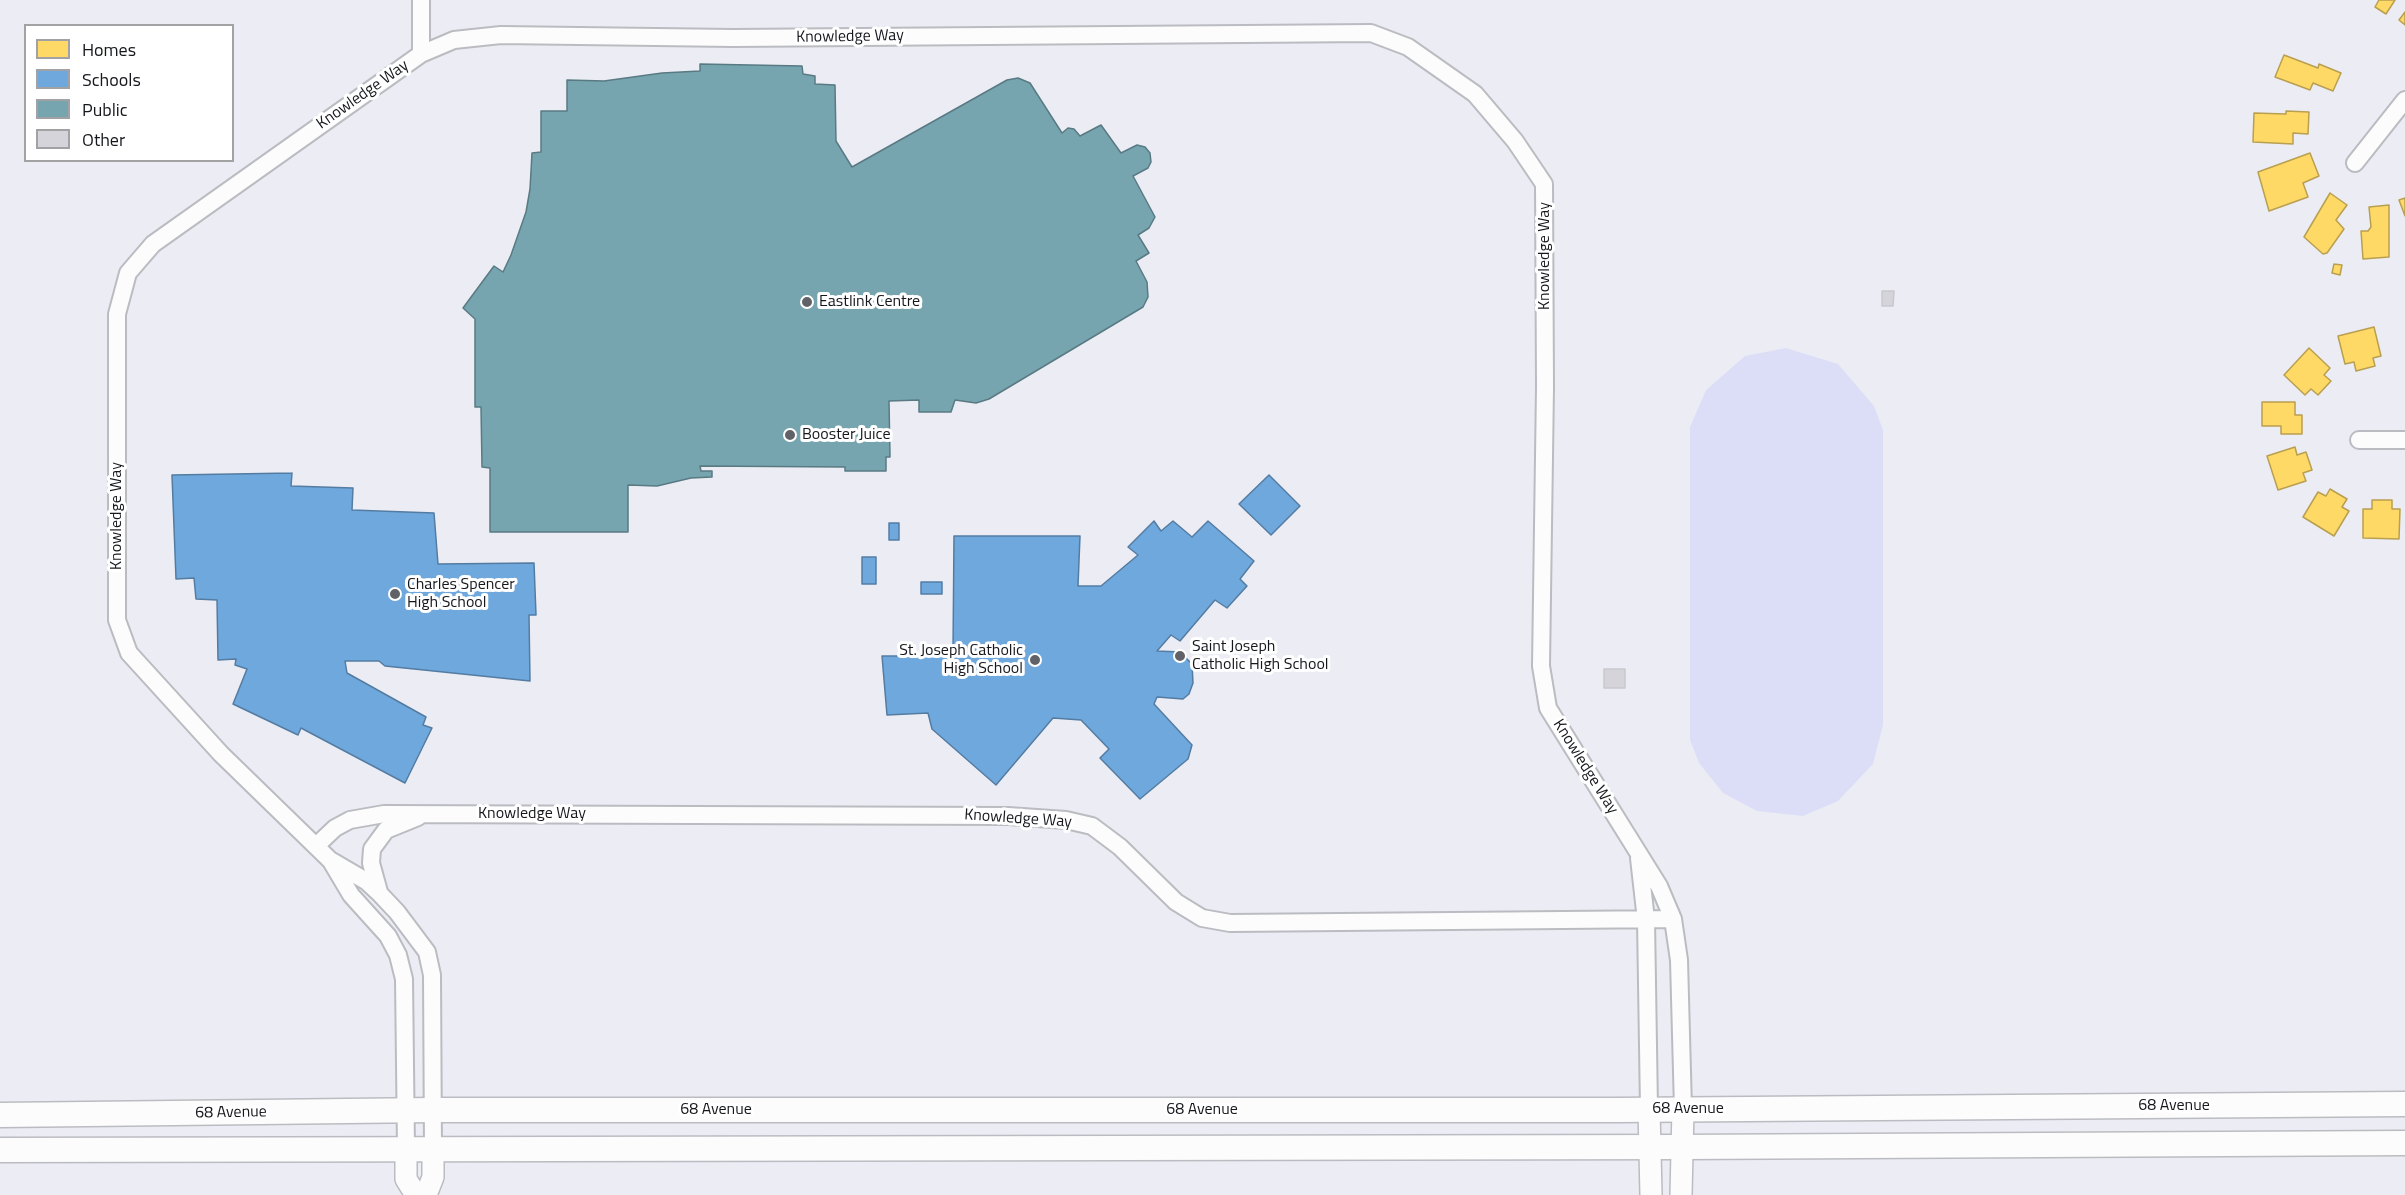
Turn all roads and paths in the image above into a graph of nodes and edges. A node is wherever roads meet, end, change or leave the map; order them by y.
1 (421, 0) edge
2 (421, 54) junction
3 (2405, 100) edge
4 (2355, 163) dead end
5 (2359, 440) dead end
6 (2405, 440) edge
7 (427, 814) junction
8 (316, 846) junction
9 (1638, 854) junction
10 (330, 860) junction
11 (380, 894) junction
12 (1673, 919) junction
13 (1646, 920) junction
14 (2405, 1104) edge
15 (1649, 1109) junction
16 (1683, 1109) junction
17 (433, 1110) junction
18 (405, 1111) junction
19 (0, 1115) edge
20 (2405, 1143) edge
21 (1650, 1147) junction
22 (1682, 1147) junction
23 (0, 1149) edge
24 (406, 1149) junction
25 (433, 1149) junction
26 (416, 1195) edge
27 (426, 1195) edge
28 (1651, 1195) edge
29 (1680, 1195) edge

1 - 2 street
2 - 8 street, Knowledge Way
2 - 9 street, Knowledge Way
3 - 4 street
5 - 6 street
7 - 8 street, Knowledge Way
7 - 11 street, Knowledge Way
7 - 13 street, Knowledge Way
8 - 10 street, Knowledge Way
9 - 12 street, Knowledge Way
9 - 13 street, Knowledge Way
10 - 11 street, Knowledge Way
10 - 18 street, Knowledge Way
11 - 17 street, Knowledge Way
12 - 13 street, Knowledge Way
12 - 16 street, Knowledge Way
13 - 15 street, Knowledge Way
14 - 16 main road, 68 Avenue
15 - 16 main road, 68 Avenue
15 - 17 main road, 68 Avenue
15 - 21 street, Knowledge Way
16 - 22 street, Knowledge Way
17 - 18 main road, 68 Avenue
17 - 25 street, Knowledge Way
18 - 19 main road, 68 Avenue
18 - 24 street, Knowledge Way
20 - 22 main road
21 - 22 main road
21 - 25 main road
21 - 28 street, Knowledge Way
22 - 29 street, Knowledge Way
23 - 24 main road
24 - 25 main road
24 - 26 street
25 - 27 street

